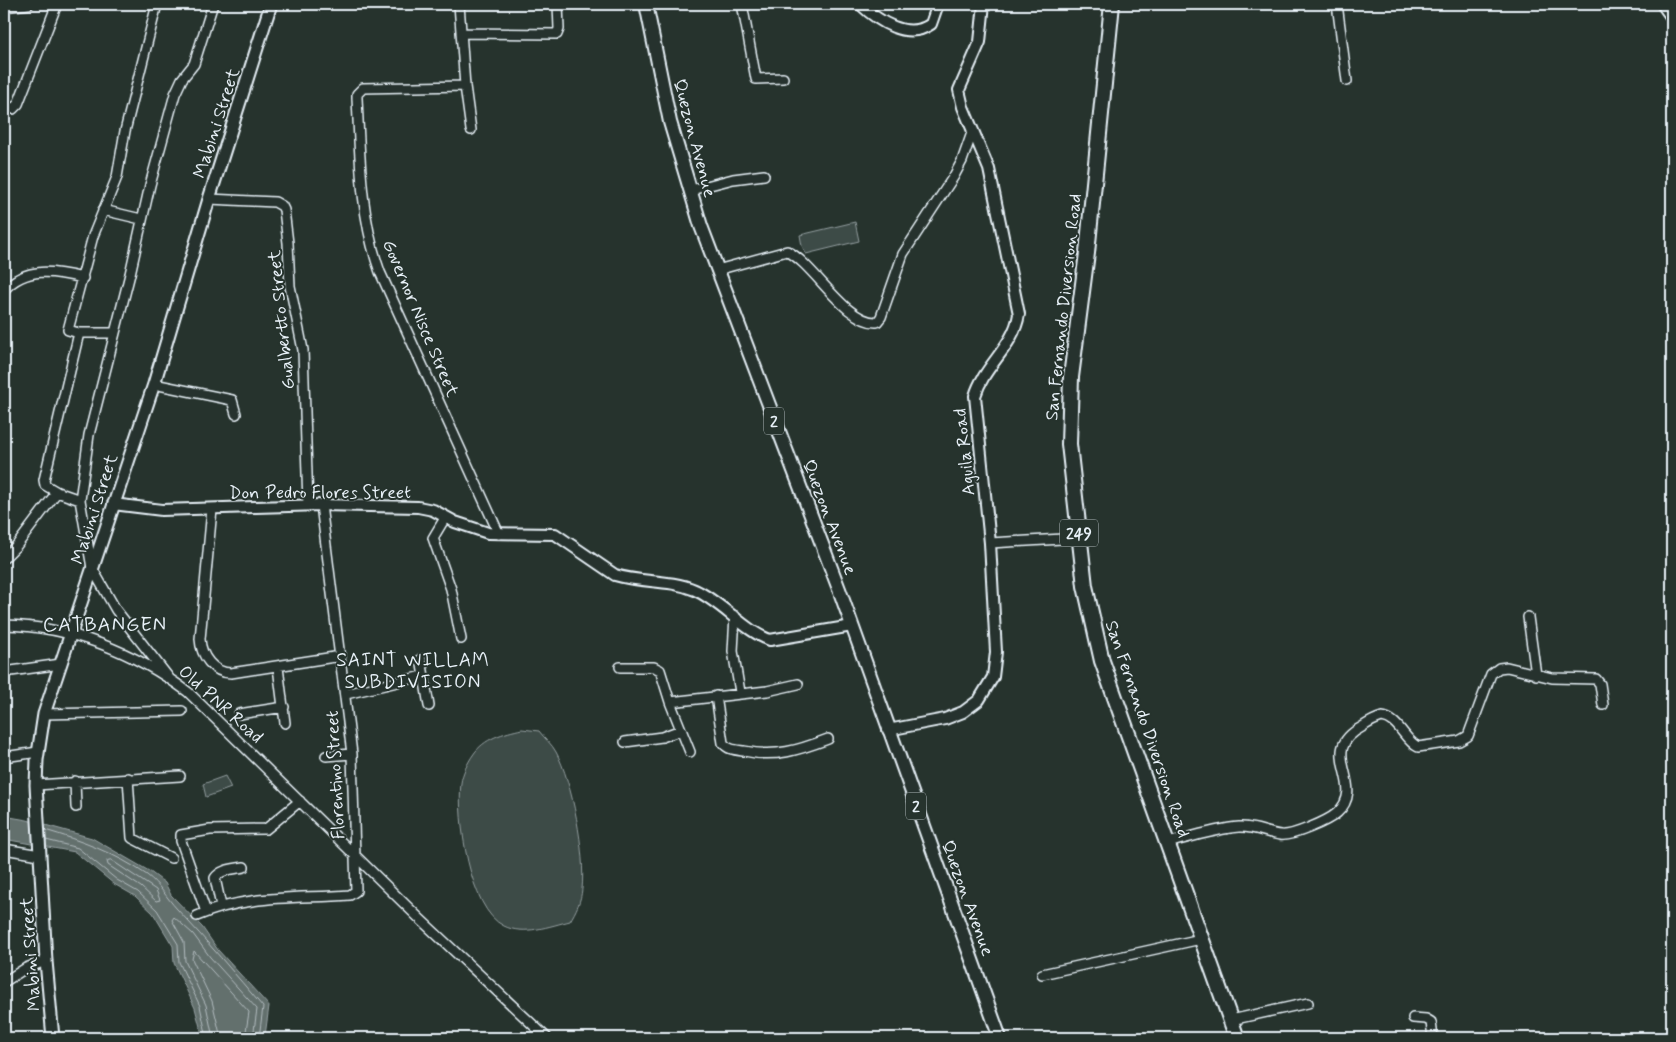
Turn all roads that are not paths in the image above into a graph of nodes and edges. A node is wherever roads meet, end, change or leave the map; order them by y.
1 (30, 4) edge
2 (57, 4) edge
3 (157, 4) edge
4 (213, 4) edge
5 (272, 4) edge
6 (459, 4) edge
7 (558, 4) edge
8 (646, 4) edge
9 (742, 4) edge
10 (860, 4) edge
11 (938, 4) edge
12 (984, 4) edge
13 (1112, 4) edge
14 (1337, 4) edge
15 (1662, 4) edge
16 (4, 7) edge
17 (1672, 18) edge
18 (461, 33) junction
19 (783, 78) dead end
20 (1347, 81) dead end
21 (465, 86) junction
22 (4, 105) edge
23 (471, 130) dead end
24 (973, 130) junction
25 (764, 175) dead end
26 (691, 190) junction
27 (209, 199) junction
28 (103, 210) junction
29 (141, 219) junction
30 (717, 270) junction
31 (83, 278) junction
32 (4, 290) edge
33 (80, 333) junction
34 (114, 333) junction
35 (154, 384) junction
36 (236, 414) dead end
37 (56, 492) junction
38 (80, 500) junction
39 (113, 504) junction
40 (308, 505) junction
41 (321, 505) junction
42 (212, 509) junction
43 (446, 518) junction
44 (499, 534) junction
45 (1080, 538) junction
46 (990, 543) junction
47 (4, 558) edge
48 (92, 568) junction
49 (735, 616) junction
50 (1528, 617) dead end
51 (4, 625) edge
52 (852, 626) junction
53 (70, 634) junction
54 (461, 639) dead end
55 (342, 656) junction
56 (421, 659) dead end
57 (61, 664) junction
58 (278, 667) junction
59 (620, 667) dead end
60 (4, 672) edge
61 (1536, 675) junction
62 (424, 676) junction
63 (169, 678) junction
64 (798, 684) dead end
65 (740, 692) junction
66 (346, 694) junction
67 (716, 696) junction
68 (670, 702) junction
69 (429, 706) dead end
70 (1603, 706) dead end
71 (284, 707) junction
72 (182, 711) dead end
73 (44, 714) junction
74 (239, 714) dead end
75 (285, 723) dead end
76 (681, 730) junction
77 (888, 730) junction
78 (828, 739) dead end
79 (625, 742) dead end
80 (38, 752) junction
81 (690, 752) dead end
82 (352, 754) junction
83 (326, 756) dead end
84 (4, 757) edge
85 (180, 776) dead end
86 (128, 778) junction
87 (75, 781) junction
88 (36, 785) junction
89 (300, 801) junction
90 (76, 807) dead end
91 (1168, 843) junction
92 (4, 849) edge
93 (39, 850) junction
94 (356, 856) junction
95 (171, 858) dead end
96 (244, 867) dead end
97 (221, 906) junction
98 (1201, 939) junction
99 (46, 961) junction
100 (1042, 974) dead end
101 (4, 982) edge
102 (1308, 1003) dead end
103 (1413, 1018) dead end
104 (1230, 1020) junction
105 (53, 1038) edge
106 (547, 1038) edge
107 (1000, 1038) edge
108 (1237, 1038) edge
109 (1433, 1038) edge

1 - 16 street
2 - 22 street
3 - 28 street
4 - 29 street
5 - 27 main road, Mabini Street
6 - 18 street
7 - 18 street
8 - 26 main road, Quezon Avenue / 2
9 - 19 street
10 - 11 street
12 - 24 street, Aguila Road
13 - 45 highway, San Fernando Diversion Road / 249
14 - 20 street
15 - 17 street
18 - 21 street
21 - 23 street
21 - 44 street, Governor Nisce Street
24 - 30 street
24 - 46 street, Aguila Road
25 - 26 street
26 - 30 main road, Quezon Avenue / 2
27 - 35 main road, Mabini Street
27 - 40 street, Gualbertto Street
28 - 29 street
28 - 31 street
29 - 34 street
30 - 52 main road, Quezon Avenue / 2
31 - 32 street
31 - 33 street
33 - 34 street
33 - 37 street
34 - 38 street
35 - 36 street
35 - 39 main road, Mabini Street
37 - 38 street
37 - 47 street
38 - 48 street
39 - 42 street, Don Pedro Flores Street
39 - 48 main road, Mabini Street
40 - 41 street, Don Pedro Flores Street
40 - 42 street, Don Pedro Flores Street
41 - 43 street, Don Pedro Flores Street
41 - 55 street, Florentino Street
42 - 58 street
43 - 44 street, Don Pedro Flores Street
43 - 54 street
44 - 49 street, Don Pedro Flores Street
45 - 46 street
45 - 91 highway, San Fernando Diversion Road / 249
46 - 77 street, Aguila Road
48 - 53 main road, Mabini Street
48 - 63 street
49 - 52 street, Don Pedro Flores Street
49 - 65 street
50 - 61 street
51 - 53 street, Old PNR Road
52 - 77 main road, Quezon Avenue / 2
53 - 57 main road, Mabini Street
53 - 63 street, Old PNR Road
55 - 58 street
55 - 66 street, Florentino Street
56 - 62 street
57 - 60 street
57 - 73 main road, Mabini Street
58 - 71 street
59 - 68 street
61 - 70 street
61 - 91 street
62 - 66 street
62 - 69 street
63 - 89 street, Old PNR Road
64 - 65 street
65 - 67 street
66 - 82 street, Florentino Street
67 - 68 street
67 - 78 street
68 - 76 street
71 - 74 street
71 - 75 street
72 - 73 street
73 - 80 main road, Mabini Street
76 - 79 street
76 - 81 street
77 - 107 main road, Quezon Avenue / 2
80 - 84 street
80 - 88 main road, Mabini Street
82 - 83 street
82 - 94 street, Florentino Street
85 - 86 street
86 - 87 street
86 - 95 street
87 - 88 street
87 - 90 street
88 - 93 main road, Mabini Street
89 - 94 street, Old PNR Road
89 - 97 street, Florentino Street
91 - 98 highway, San Fernando Diversion Road / 249
92 - 93 street
93 - 99 main road, Mabini Street
94 - 97 street, Florentino Street
94 - 106 street, Old PNR Road
96 - 97 street
98 - 100 street
98 - 104 highway, San Fernando Diversion Road / 249
99 - 101 street
99 - 105 main road, Mabini Street
102 - 104 street
103 - 109 street
104 - 108 highway, San Fernando Diversion Road / 249

